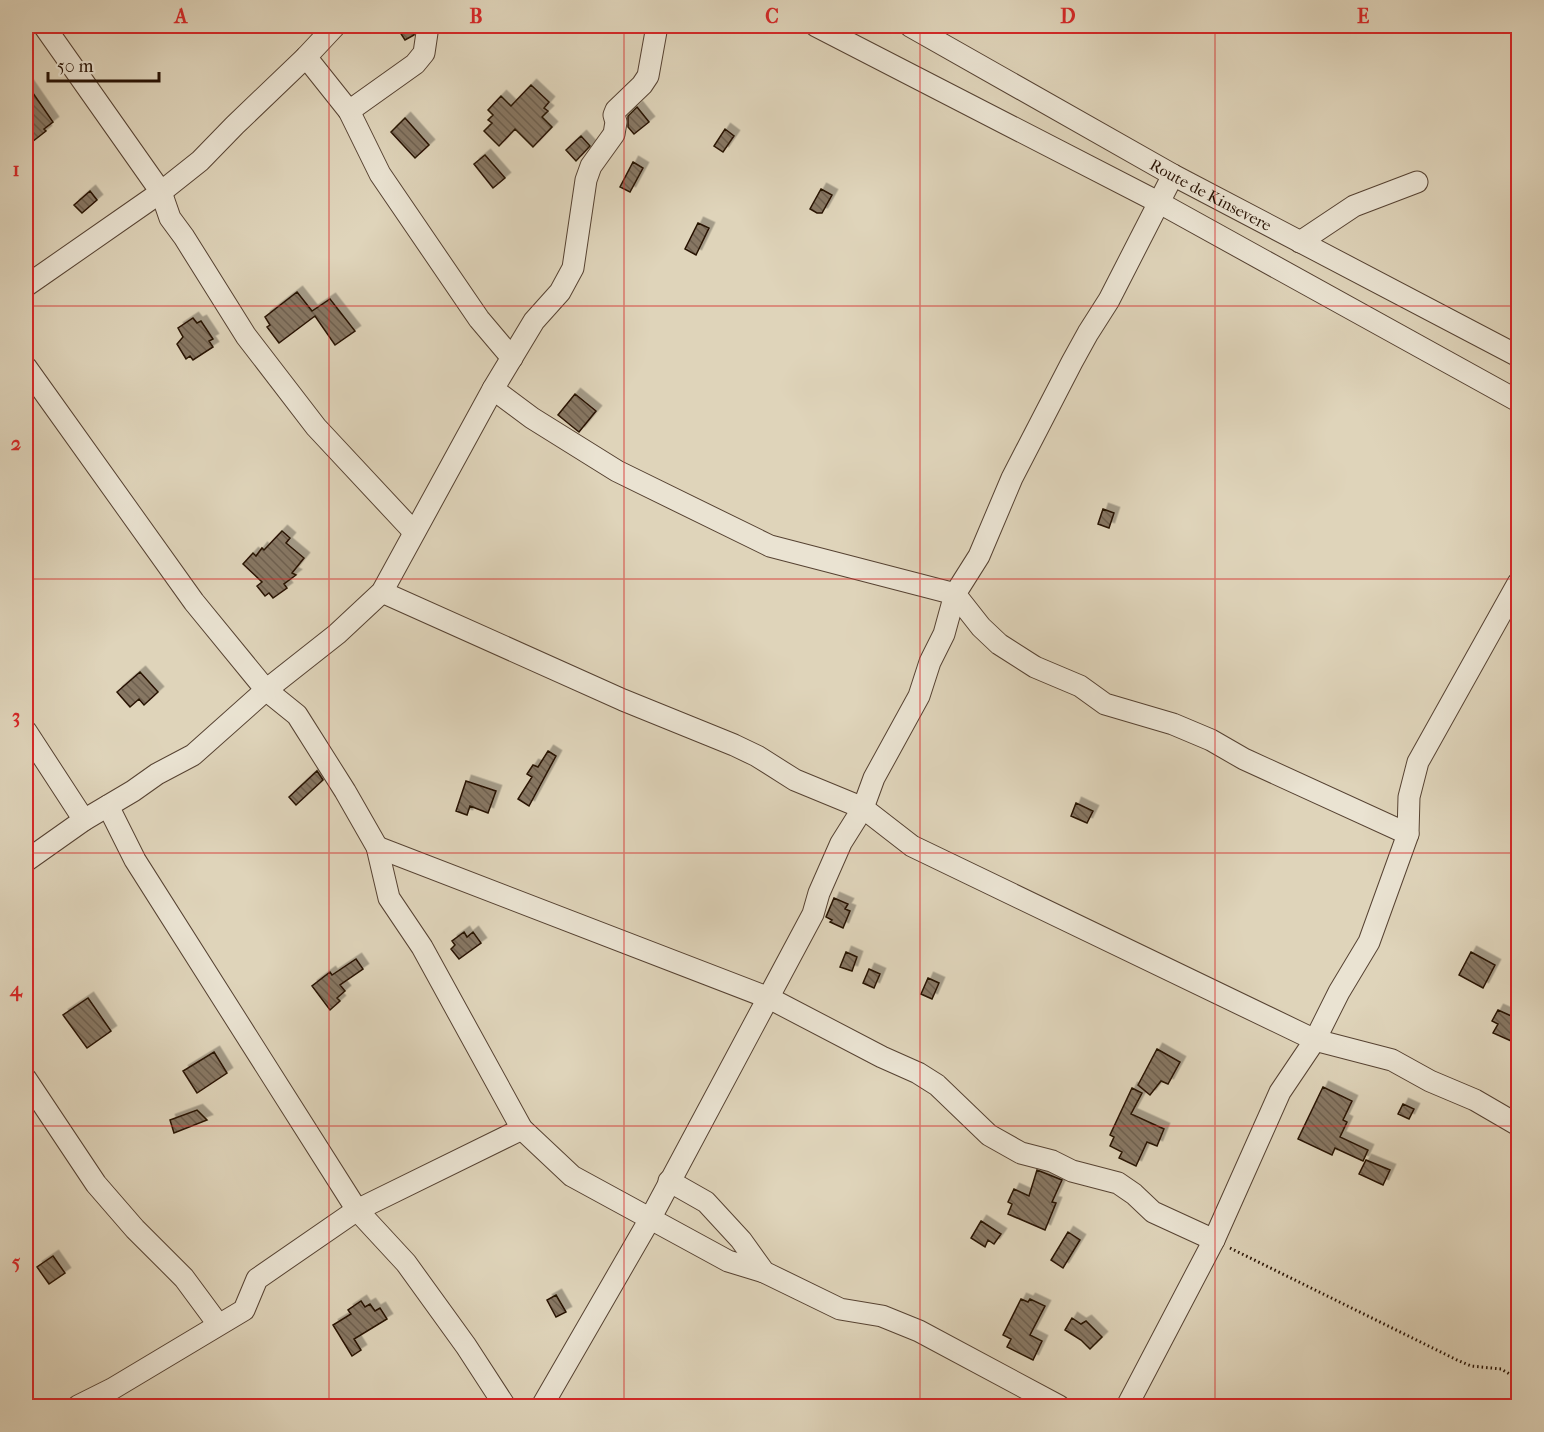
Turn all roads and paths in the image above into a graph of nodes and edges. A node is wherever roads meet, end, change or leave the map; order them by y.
1 (44, 26) edge
2 (335, 26) edge
3 (428, 26) edge
4 (657, 26) edge
5 (816, 26) edge
6 (910, 26) edge
7 (306, 57) junction
8 (349, 111) junction
9 (1173, 175) junction
10 (1417, 182) dead end
11 (160, 192) junction
12 (1158, 202) junction
13 (1300, 242) junction
14 (26, 286) edge
15 (1518, 356) edge
16 (512, 358) junction
17 (26, 367) edge
18 (493, 389) junction
19 (1518, 401) edge
20 (414, 532) junction
21 (1518, 583) edge
22 (382, 592) junction
23 (955, 594) junction
24 (266, 690) junction
25 (26, 731) edge
26 (108, 806) junction
27 (863, 808) junction
28 (84, 820) junction
29 (1408, 834) junction
30 (377, 847) junction
31 (26, 861) edge
32 (769, 998) junction
33 (1315, 1040) junction
34 (26, 1078) edge
35 (1518, 1125) edge
36 (522, 1129) junction
37 (669, 1181) junction
38 (357, 1210) junction
39 (650, 1219) junction
40 (1214, 1240) junction
41 (764, 1272) junction
42 (218, 1324) junction
43 (1518, 1380) edge
44 (545, 1406) edge
45 (78, 1407) edge
46 (505, 1407) edge
47 (1059, 1407) edge
48 (1126, 1407) edge

1 - 11 street
2 - 7 street
3 - 8 street
4 - 16 street
5 - 12 street
6 - 9 street, Route de Kinsevere
7 - 8 street
7 - 11 street
8 - 16 street
9 - 12 street
9 - 13 street, Route de Kinsevere
10 - 13 street
11 - 14 street
11 - 20 street
12 - 19 street
12 - 23 street
13 - 15 street, Route de Kinsevere
16 - 18 street
17 - 24 street
18 - 20 street
18 - 23 street
20 - 22 street
21 - 29 street
22 - 24 street
22 - 27 street
23 - 27 street
23 - 29 street
24 - 26 street
24 - 30 street
25 - 28 street
26 - 28 street
26 - 38 street
27 - 32 street
27 - 33 street
28 - 31 street
29 - 33 street
30 - 32 street
30 - 36 street
32 - 37 street
32 - 40 street
33 - 35 street
33 - 40 street
34 - 42 street
36 - 38 street
36 - 39 street
37 - 39 street
37 - 41 street
38 - 42 street
38 - 46 street
39 - 41 street
39 - 44 street
40 - 43 path
40 - 48 street
41 - 47 street
42 - 45 street

